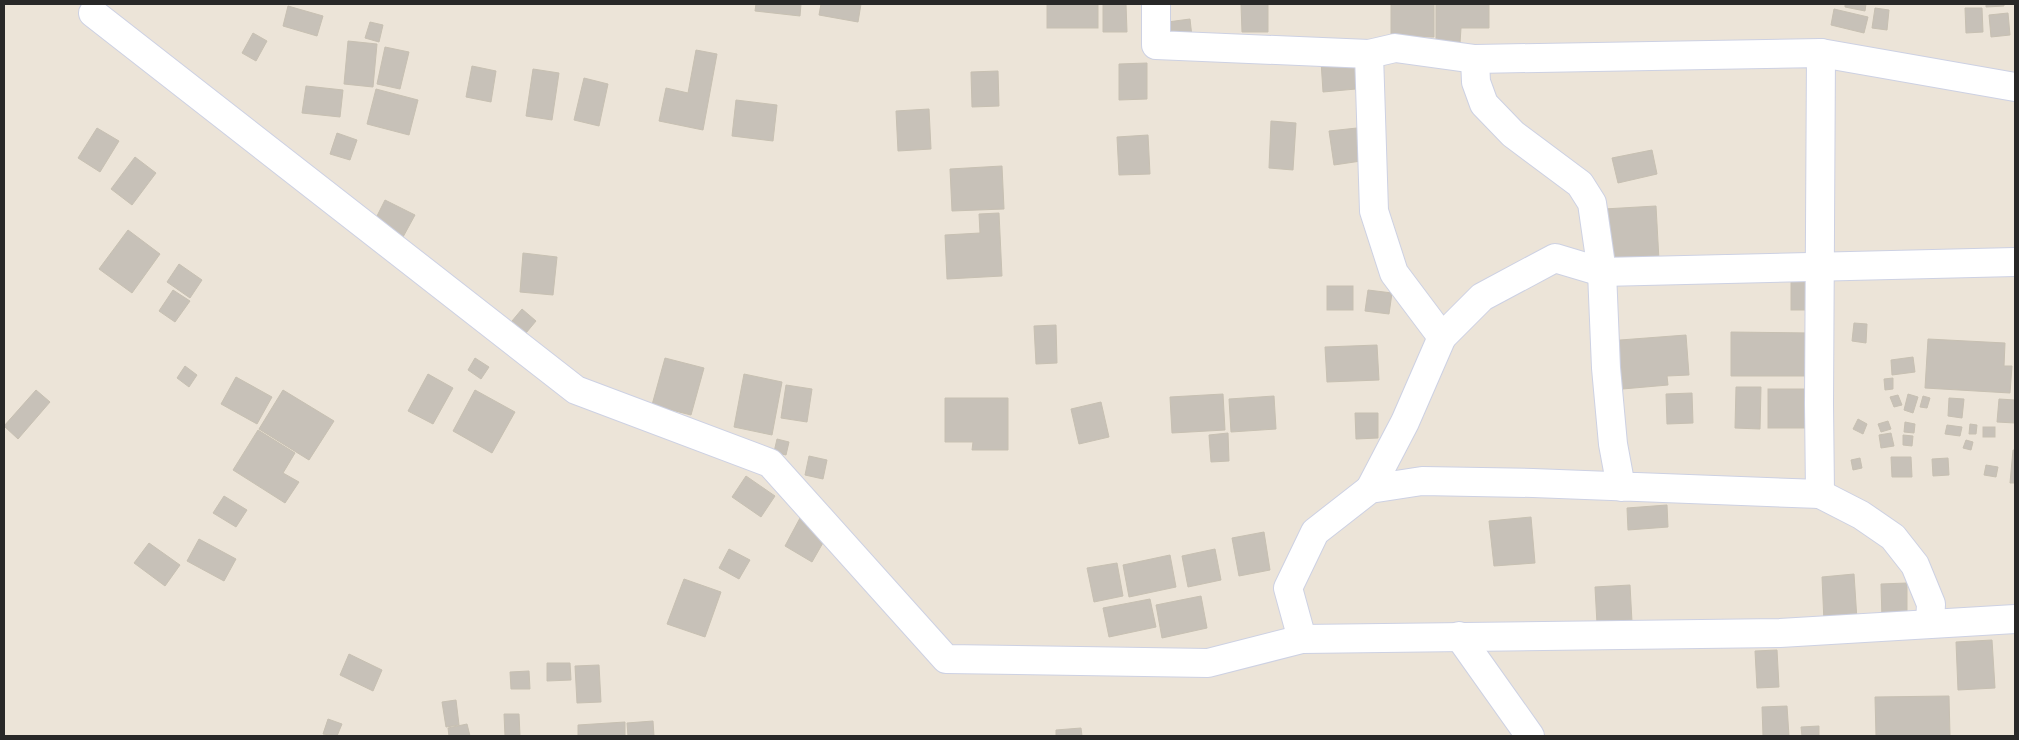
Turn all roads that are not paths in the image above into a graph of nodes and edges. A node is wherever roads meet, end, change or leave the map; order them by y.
1 (1156, 4) edge
2 (93, 13) dead end
3 (1821, 53) junction
4 (1369, 54) junction
5 (1475, 60) junction
6 (2015, 87) edge
7 (2015, 262) edge
8 (1820, 268) junction
9 (1602, 272) junction
10 (1442, 337) junction
11 (1621, 487) junction
12 (1370, 490) junction
13 (1820, 494) junction
14 (2015, 620) edge
15 (1930, 623) junction
16 (1459, 636) junction
17 (1302, 639) junction
18 (1530, 736) edge

1 - 4 street
2 - 17 street
3 - 5 street
3 - 6 street
3 - 8 street
4 - 5 street
4 - 10 street
5 - 9 street
7 - 8 street
8 - 9 street
8 - 13 street
9 - 10 street
9 - 11 street
10 - 12 street
11 - 12 street
11 - 13 street
12 - 17 street
13 - 15 street
14 - 15 street
15 - 16 street
16 - 17 street
16 - 18 street

